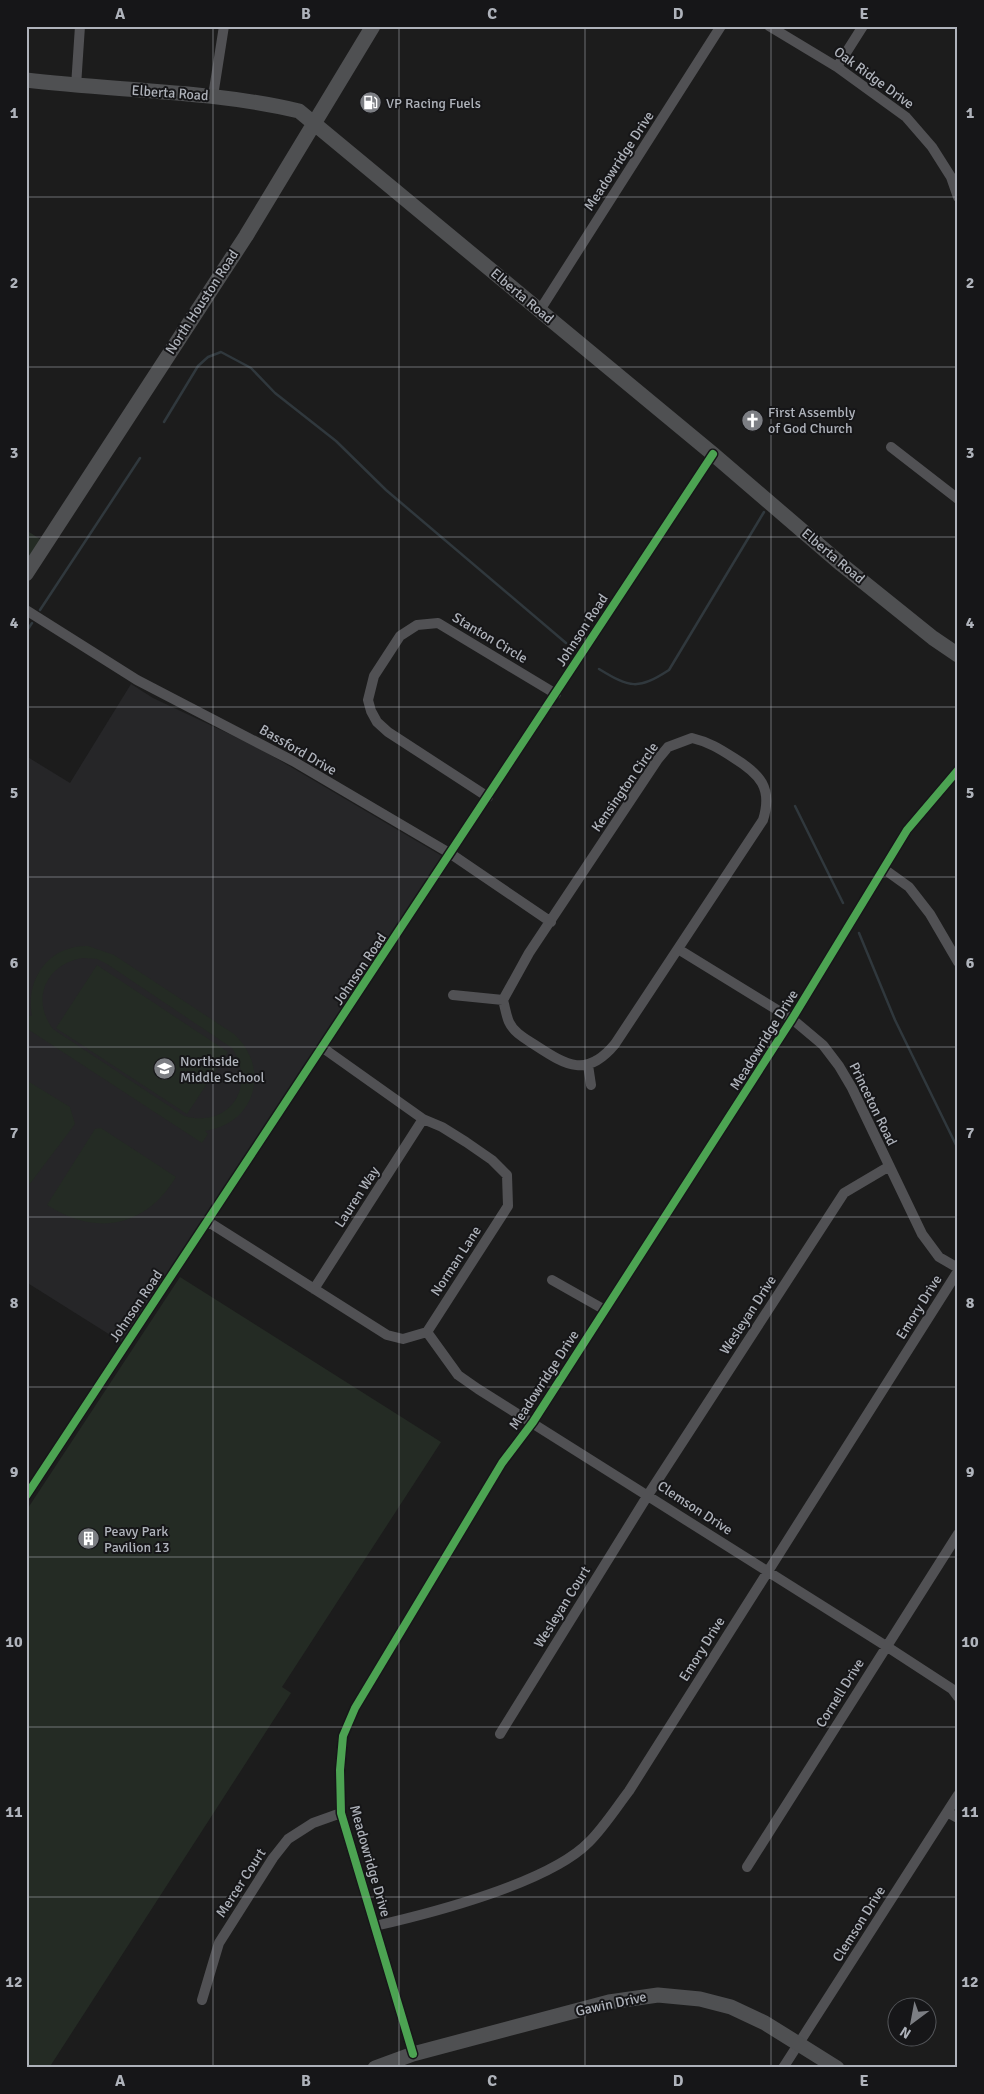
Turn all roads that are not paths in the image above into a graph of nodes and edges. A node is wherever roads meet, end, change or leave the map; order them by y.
1 (80, 26) edge
2 (224, 26) edge
3 (373, 26) edge
4 (770, 26) edge
5 (863, 26) edge
6 (718, 27) edge
7 (837, 67) junction
8 (26, 80) edge
9 (76, 86) junction
10 (213, 96) junction
11 (314, 123) junction
12 (958, 197) edge
13 (540, 310) junction
14 (891, 447) dead end
15 (713, 454) junction
16 (958, 499) edge
17 (26, 574) edge
18 (26, 610) edge
19 (958, 655) edge
20 (556, 694) junction
21 (958, 770) edge
22 (488, 797) junction
23 (451, 854) junction
24 (884, 869) junction
25 (551, 922) junction
26 (678, 949) junction
27 (957, 959) edge
28 (453, 995) dead end
29 (503, 1000) junction
30 (792, 1019) junction
31 (322, 1048) junction
32 (588, 1065) junction
33 (591, 1085) dead end
34 (423, 1119) junction
35 (888, 1167) junction
36 (207, 1221) junction
37 (958, 1270) edge
38 (552, 1280) dead end
39 (314, 1289) junction
40 (605, 1310) junction
41 (427, 1332) junction
42 (533, 1422) junction
43 (648, 1494) junction
44 (26, 1496) edge
45 (958, 1534) edge
46 (766, 1572) junction
47 (886, 1646) junction
48 (958, 1697) edge
49 (500, 1734) dead end
50 (958, 1795) edge
51 (947, 1812) junction
52 (341, 1813) junction
53 (958, 1818) edge
54 (747, 1867) dead end
55 (375, 1926) junction
56 (202, 2000) dead end
57 (800, 2044) junction
58 (413, 2054) junction
59 (374, 2068) edge
60 (783, 2068) edge
61 (837, 2068) edge

1 - 9 street
2 - 10 street
3 - 11 street, North Houston Road
4 - 7 street, Oak Ridge Drive
5 - 7 street
6 - 13 street, Meadowridge Drive
7 - 12 street, Oak Ridge Drive
8 - 9 street, Elberta Road
9 - 10 street, Elberta Road
10 - 11 street, Elberta Road
11 - 13 street, Elberta Road
11 - 17 street, North Houston Road
13 - 15 street, Elberta Road
14 - 16 street
15 - 19 street, Elberta Road
15 - 20 street, Johnson Road
18 - 23 street, Bassford Drive
20 - 22 street, Johnson Road
20 - 22 street, Stanton Circle
21 - 24 street, Meadowridge Drive
22 - 23 street, Johnson Road
23 - 25 street, Bassford Drive
23 - 31 street, Johnson Road
24 - 27 street
24 - 30 street, Meadowridge Drive
25 - 26 street, Kensington Circle
25 - 29 street, Kensington Circle
26 - 30 street, Princeton Road
26 - 32 street, Kensington Circle
28 - 29 street
29 - 32 street
30 - 35 street, Princeton Road
30 - 40 street, Meadowridge Drive
31 - 34 street, Norman Lane
31 - 36 street, Johnson Road
32 - 33 street
34 - 39 street, Lauren Way
34 - 41 street, Norman Lane
35 - 37 street, Princeton Road
35 - 43 street, Wesleyan Drive
36 - 39 street
36 - 44 street, Johnson Road
37 - 46 street, Emory Drive
38 - 40 street
39 - 41 street
40 - 42 street, Meadowridge Drive
41 - 42 street, Clemson Drive
42 - 43 street, Clemson Drive
42 - 52 street, Meadowridge Drive
43 - 46 street, Clemson Drive
43 - 49 street, Wesleyan Court
45 - 47 street, Cornell Drive
46 - 47 street, Clemson Drive
46 - 55 street, Emory Drive
47 - 48 street, Clemson Drive
47 - 54 street, Cornell Drive
50 - 51 street, Clemson Drive
51 - 53 street
51 - 57 street, Clemson Drive
52 - 55 street, Meadowridge Drive
52 - 56 street, Mercer Court
55 - 58 street, Meadowridge Drive
57 - 58 street, Gawin Drive
57 - 60 street, Clemson Drive
57 - 61 street, Gawin Drive
58 - 59 street, Gawin Drive

